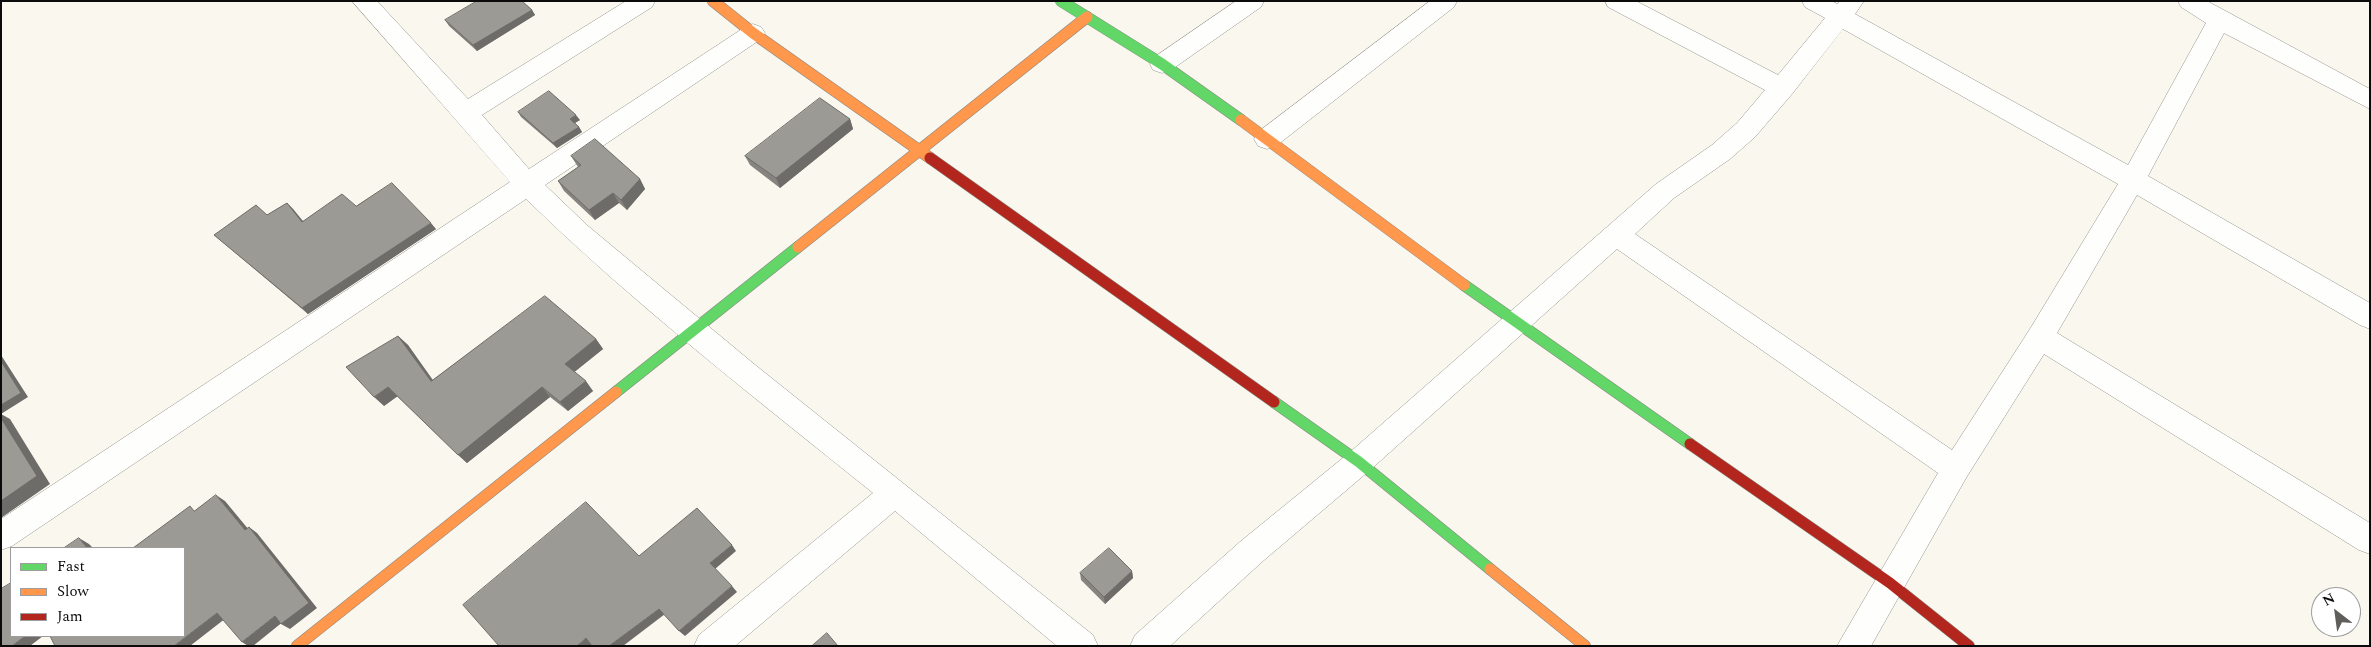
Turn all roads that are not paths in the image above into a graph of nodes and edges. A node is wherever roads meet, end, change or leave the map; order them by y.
1 (363, 1) edge
2 (644, 1) edge
3 (713, 1) edge
4 (1061, 1) edge
5 (1253, 1) edge
6 (1446, 1) edge
7 (1616, 1) edge
8 (1812, 1) edge
9 (2189, 1) edge
10 (1847, 9) edge
11 (1087, 17) junction
12 (2219, 20) junction
13 (753, 33) junction
14 (1162, 64) junction
15 (1782, 88) junction
16 (2370, 100) edge
17 (466, 112) junction
18 (1267, 139) junction
19 (920, 150) junction
20 (2132, 180) junction
21 (528, 184) junction
22 (1615, 234) junction
23 (2370, 317) edge
24 (1516, 324) junction
25 (693, 331) junction
26 (2040, 337) junction
27 (1359, 462) junction
28 (1956, 469) junction
29 (896, 493) junction
30 (1, 536) edge
31 (2370, 540) edge
32 (1890, 583) junction
33 (297, 646) edge
34 (710, 646) edge
35 (1082, 646) edge
36 (1146, 646) edge
37 (1585, 646) edge
38 (1854, 646) edge
39 (1970, 646) edge

1 - 17 street
2 - 17 street
3 - 13 street
4 - 11 street
5 - 14 street
6 - 18 street
7 - 15 street
8 - 10 street
9 - 12 street
10 - 15 street
10 - 20 street
11 - 14 street
11 - 19 street
12 - 16 street
12 - 20 street
13 - 19 street
13 - 21 street
14 - 18 street
15 - 22 street
17 - 21 street
18 - 24 street
19 - 25 street
19 - 27 street
20 - 23 street
20 - 26 street
21 - 25 street
21 - 30 street
22 - 24 street
22 - 28 street
24 - 27 street
24 - 32 street
25 - 29 street
25 - 33 street
26 - 28 street
26 - 31 street
27 - 36 street
27 - 37 street
28 - 32 street
29 - 34 street
29 - 35 street
32 - 38 street
32 - 39 street

